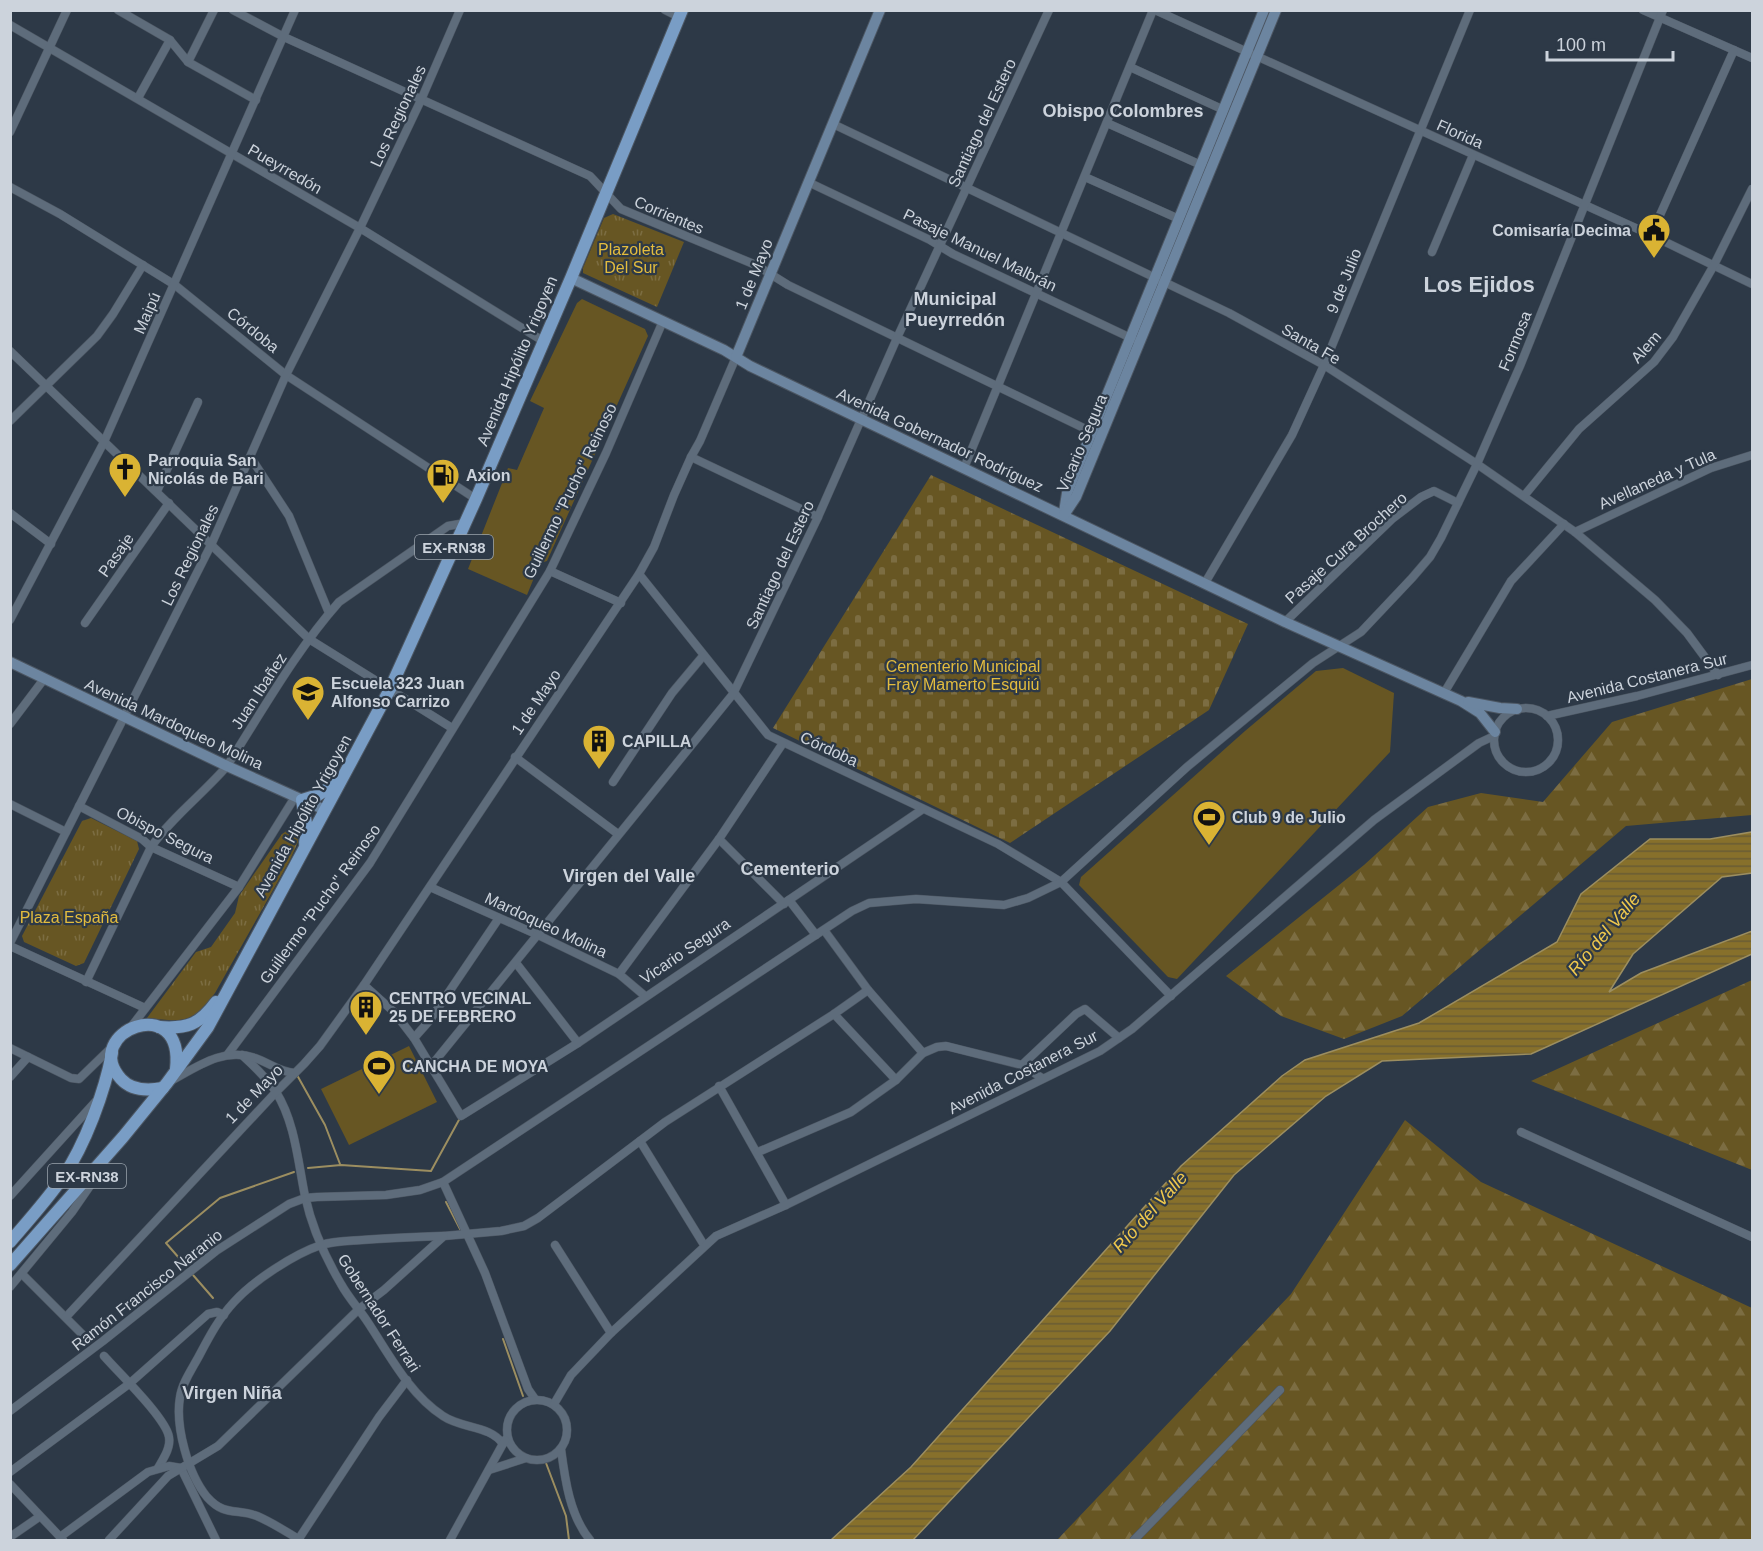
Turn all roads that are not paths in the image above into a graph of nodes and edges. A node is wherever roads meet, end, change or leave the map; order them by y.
1 (67, 10) edge
2 (118, 10) edge
3 (214, 10) edge
4 (233, 10) edge
5 (295, 10) edge
6 (460, 10) edge
7 (665, 10) edge
8 (880, 10) edge
9 (1049, 10) edge
10 (1154, 10) edge
11 (1264, 10) edge
12 (1276, 10) edge
13 (1470, 10) edge
14 (1642, 10) edge
15 (681, 14) edge
16 (1661, 14) edge
17 (10, 25) edge
18 (284, 37) junction
19 (170, 40) junction
20 (50, 47) junction
21 (1734, 50) junction
22 (1252, 55) junction
23 (1752, 58) edge
24 (188, 62) junction
25 (1130, 67) junction
26 (138, 98) junction
27 (256, 100) junction
28 (421, 100) junction
29 (1224, 110) junction
30 (1107, 123) junction
31 (833, 124) junction
32 (1420, 131) junction
33 (10, 132) edge
34 (232, 153) junction
35 (1473, 155) junction
36 (1201, 165) junction
37 (1085, 177) junction
38 (808, 182) junction
39 (10, 187) edge
40 (966, 188) junction
41 (1752, 189) edge
42 (606, 194) junction
43 (1585, 205) junction
44 (1179, 219) junction
45 (360, 228) junction
46 (1062, 233) junction
47 (1651, 235) junction
48 (940, 246) junction
49 (1432, 252) dead end
50 (143, 265) junction
51 (1714, 265) junction
52 (770, 274) junction
53 (571, 278) junction
54 (1160, 280) junction
55 (1752, 284) edge
56 (175, 285) junction
57 (1037, 294) junction
58 (663, 321) junction
59 (897, 338) junction
60 (1135, 340) junction
61 (543, 341) junction
62 (10, 351) edge
63 (736, 357) junction
64 (1324, 365) junction
65 (286, 375) junction
66 (48, 385) junction
67 (997, 387) junction
68 (198, 402) dead end
69 (861, 419) junction
70 (10, 421) edge
71 (1096, 434) junction
72 (104, 442) junction
73 (1752, 455) edge
74 (691, 457) junction
75 (251, 458) junction
76 (1477, 464) junction
77 (964, 468) junction
78 (157, 491) junction
79 (1524, 496) junction
80 (476, 499) junction
81 (169, 503) junction
82 (1458, 503) junction
83 (10, 513) edge
84 (1064, 515) junction
85 (818, 517) junction
86 (465, 523) junction
87 (1564, 524) junction
88 (1575, 532) junction
89 (212, 543) junction
90 (51, 544) junction
91 (550, 571) junction
92 (639, 574) junction
93 (1205, 583) junction
94 (621, 603) junction
95 (329, 613) junction
96 (10, 620) edge
97 (1285, 622) junction
98 (85, 623) dead end
99 (309, 639) junction
100 (1338, 647) junction
101 (703, 656) junction
102 (10, 662) edge
103 (1752, 665) edge
104 (1718, 675) junction
105 (44, 679) junction
106 (390, 690) junction
107 (1444, 693) junction
108 (733, 694) junction
109 (1461, 700) junction
110 (1517, 709) junction
111 (1547, 716) junction
112 (124, 717) junction
113 (10, 724) edge
114 (452, 728) junction
115 (1495, 734) junction
116 (783, 743) junction
117 (515, 758) junction
118 (227, 766) junction
119 (344, 776) junction
120 (613, 782) dead end
121 (298, 798) junction
122 (10, 804) edge
123 (79, 806) junction
124 (923, 809) junction
125 (326, 810) junction
126 (66, 832) junction
127 (618, 834) junction
128 (718, 839) junction
129 (151, 847) junction
130 (305, 847) junction
131 (1061, 882) junction
132 (430, 887) junction
133 (239, 888) junction
134 (786, 902) junction
135 (499, 918) junction
136 (824, 930) junction
137 (538, 935) junction
138 (816, 935) junction
139 (10, 944) edge
140 (516, 963) junction
141 (236, 974) junction
142 (619, 974) junction
143 (86, 982) junction
144 (364, 985) junction
145 (868, 990) junction
146 (645, 996) junction
147 (1171, 996) junction
148 (144, 1008) junction
149 (834, 1014) junction
150 (131, 1027) junction
151 (157, 1027) junction
152 (414, 1038) junction
153 (1119, 1038) junction
154 (578, 1043) junction
155 (10, 1048) edge
156 (113, 1049) junction
157 (923, 1053) junction
158 (228, 1054) junction
159 (242, 1055) junction
160 (28, 1056) junction
161 (1022, 1065) junction
162 (431, 1066) junction
163 (176, 1070) junction
164 (295, 1073) junction
165 (10, 1077) edge
166 (1042, 1078) junction
167 (896, 1080) junction
168 (165, 1085) junction
169 (719, 1086) junction
170 (276, 1092) junction
171 (102, 1094) junction
172 (1521, 1132) dead end
173 (123, 1137) junction
174 (640, 1142) junction
175 (758, 1152) junction
176 (443, 1182) junction
177 (11, 1194) edge
178 (305, 1198) junction
179 (786, 1205) junction
180 (470, 1235) junction
181 (444, 1236) junction
182 (1752, 1237) edge
183 (10, 1242) edge
184 (321, 1245) junction
185 (555, 1245) dead end
186 (704, 1245) junction
187 (10, 1265) edge
188 (22, 1274) junction
189 (10, 1287) edge
190 (358, 1309) junction
191 (224, 1315) junction
192 (66, 1317) junction
193 (610, 1333) junction
194 (82, 1334) dead end
195 (104, 1356) dead end
196 (407, 1380) junction
197 (129, 1384) junction
198 (1280, 1390) dead end
199 (536, 1400) junction
200 (554, 1404) junction
201 (10, 1411) edge
202 (507, 1435) junction
203 (504, 1444) junction
204 (561, 1449) junction
205 (526, 1458) junction
206 (190, 1464) junction
207 (158, 1468) junction
208 (180, 1468) junction
209 (489, 1470) junction
210 (10, 1472) edge
211 (10, 1484) edge
212 (39, 1517) junction
213 (10, 1537) edge
214 (61, 1539) edge
215 (109, 1540) edge
216 (216, 1540) edge
217 (299, 1540) edge
218 (450, 1540) edge
219 (590, 1540) edge
220 (1134, 1540) edge

1 - 20 street
2 - 19 street
3 - 24 street
4 - 18 street, Corrientes
5 - 18 street, Maipú
6 - 28 street, Los Regionales
7 - 15 street
8 - 31 street, 1 de Mayo
9 - 40 street, Santiago del Estero
10 - 22 street, Florida
10 - 25 street
11 - 22 street, Vicario Segura
12 - 22 street, Vicario Segura
13 - 32 street, 9 de Julio
14 - 16 street
15 - 42 main road, Avenida Hipólito Yrigoyen / EX-RN38
16 - 21 street
16 - 43 street, Formosa
17 - 20 street, Pueyrredón
18 - 27 street, Maipú
18 - 28 street, Corrientes
19 - 24 street
19 - 26 street
20 - 26 street, Pueyrredón
20 - 33 street
21 - 23 street
21 - 47 street
22 - 29 street, Vicario Segura
22 - 32 street, Florida
22 - 54 street, Vicario Segura
24 - 27 street
25 - 29 street
25 - 30 street
26 - 34 street, Pueyrredón
27 - 34 street, Maipú
28 - 42 street, Corrientes
28 - 45 street, Los Regionales
29 - 36 street, Vicario Segura
30 - 36 street
30 - 37 street
31 - 38 street, 1 de Mayo
31 - 40 street, Santa Fe
32 - 35 street, Florida
32 - 64 street, 9 de Julio
34 - 45 street, Pueyrredón
34 - 56 street, Maipú
35 - 43 street, Florida
35 - 49 street
36 - 44 street, Vicario Segura
37 - 44 street
37 - 46 street
38 - 48 street, Pasaje Manuel Malbrán
38 - 52 street, 1 de Mayo
39 - 50 street, Córdoba
40 - 46 street, Santa Fe
40 - 48 street, Santiago del Estero
41 - 51 street, Alem
42 - 52 street, Corrientes
42 - 53 main road, Avenida Hipólito Yrigoyen / EX-RN38
43 - 47 street, Florida
43 - 76 street, Formosa
44 - 54 street, Vicario Segura
45 - 61 street, Pueyrredón
45 - 65 street, Los Regionales
46 - 54 street, Santa Fe
46 - 57 street
47 - 51 street, Florida
48 - 57 street, Pasaje Manuel Malbrán
48 - 59 street, Santiago del Estero
50 - 56 street, Córdoba
50 - 66 street
51 - 55 street, Florida
51 - 79 street, Alem
52 - 59 street, Corrientes
52 - 63 street, 1 de Mayo
53 - 58 street, Avenida Gobernador Rodríguez
53 - 61 main road, Avenida Hipólito Yrigoyen / EX-RN38
54 - 60 street, Vicario Segura
54 - 64 street, Santa Fe
56 - 65 street, Córdoba
56 - 72 street, Maipú
57 - 60 street, Pasaje Manuel Malbrán
57 - 67 street
58 - 63 street, Avenida Gobernador Rodríguez
58 - 91 street, Guillermo "Pucho" Reinoso
59 - 67 street, Corrientes
59 - 69 street, Santiago del Estero
60 - 71 street, Vicario Segura
61 - 80 main road, Avenida Hipólito Yrigoyen / EX-RN38
62 - 66 street
63 - 69 street, Avenida Gobernador Rodríguez
63 - 74 street, 1 de Mayo
64 - 76 street, Santa Fe
64 - 93 street, 9 de Julio
65 - 75 street, Los Regionales
65 - 80 street, Córdoba
66 - 70 street
66 - 72 street
67 - 71 street, Corrientes
67 - 77 street
68 - 78 street
69 - 77 street, Avenida Gobernador Rodríguez
69 - 85 street, Santiago del Estero
71 - 84 street, Vicario Segura
72 - 78 street
72 - 90 street, Maipú
73 - 88 street, Avellaneda y Tula
74 - 85 street
74 - 92 street, 1 de Mayo
75 - 89 street, Los Regionales
75 - 95 street
76 - 79 street, Santa Fe
76 - 82 street, Formosa
77 - 84 street, Avenida Gobernador Rodríguez
78 - 81 street
79 - 87 street, Santa Fe
80 - 86 main road, Avenida Hipólito Yrigoyen / EX-RN38
81 - 89 street
81 - 98 street, Pasaje
82 - 97 street, Pasaje Cura Brochero
82 - 100 street, Formosa
83 - 90 street
84 - 93 street, Avenida Gobernador Rodríguez
85 - 108 street, Santiago del Estero
86 - 95 street, Juan Ibañez
86 - 106 main road, Avenida Hipólito Yrigoyen / EX-RN38
87 - 88 street, Santa Fe
87 - 107 street
88 - 104 street, Santa Fe
89 - 99 street
89 - 112 street, Los Regionales
90 - 96 street, Maipú
91 - 94 street
91 - 114 street, Guillermo "Pucho" Reinoso
92 - 94 street, 1 de Mayo
92 - 101 street, Córdoba
93 - 97 street, Avenida Gobernador Rodríguez
94 - 117 street, 1 de Mayo
95 - 99 street, Juan Ibañez
97 - 100 street, Avenida Gobernador Rodríguez
99 - 106 street
99 - 118 street, Juan Ibañez
100 - 107 street, Avenida Gobernador Rodríguez
100 - 131 street, Formosa
101 - 108 street, Córdoba
101 - 120 street
102 - 105 street, Avenida Mardoqueo Molina
103 - 104 street, Avenida Costanera Sur
104 - 111 street, Avenida Costanera Sur
105 - 112 street, Avenida Mardoqueo Molina
105 - 113 street
106 - 114 street
106 - 119 main road, Avenida Hipólito Yrigoyen / EX-RN38
107 - 109 street, Avenida Gobernador Rodríguez
108 - 116 street, Córdoba
108 - 127 street, Santiago del Estero
109 - 110 street, Avenida Gobernador Rodríguez
109 - 115 street, Avenida Gobernador Rodríguez
110 - 111 street
110 - 115 street
111 - 115 street
112 - 118 street, Avenida Mardoqueo Molina
112 - 123 street, Los Regionales
114 - 158 street, Guillermo "Pucho" Reinoso
115 - 147 street, Avenida Costanera Sur
116 - 124 street, Córdoba
116 - 128 street
117 - 127 street
117 - 132 street, 1 de Mayo
118 - 121 street, Avenida Mardoqueo Molina
118 - 129 street, Juan Ibañez
119 - 121 main road
119 - 125 main road, Avenida Hipólito Yrigoyen / EX-RN38
121 - 125 street, Avenida Mardoqueo Molina
121 - 130 main road
121 - 133 street
122 - 126 street
123 - 126 street, Los Regionales
123 - 129 street, Obispo Segura
124 - 131 street, Córdoba
124 - 134 street, Vicario Segura
125 - 130 main road, Avenida Hipólito Yrigoyen / EX-RN38
126 - 139 street, Los Regionales
127 - 137 street, Santiago del Estero
128 - 134 street
128 - 142 street
129 - 133 street, Obispo Segura
129 - 143 street, Juan Ibañez
130 - 141 main road, Avenida Hipólito Yrigoyen / EX-RN38
131 - 136 street, Formosa
131 - 147 street, Córdoba
132 - 135 street, Mardoqueo Molina
132 - 144 street, 1 de Mayo
133 - 148 street
134 - 138 street
134 - 146 street, Vicario Segura
135 - 137 street, Mardoqueo Molina
135 - 152 street
136 - 138 street, Formosa
136 - 145 street
137 - 140 street, Santiago del Estero
137 - 142 street, Mardoqueo Molina
138 - 176 street, Formosa
139 - 143 street
140 - 154 street
140 - 162 street, Santiago del Estero
141 - 151 main road, Avenida Hipólito Yrigoyen / EX-RN38
141 - 163 main road, Avenida Hipólito Yrigoyen / EX-RN38
142 - 146 street, Mardoqueo Molina
143 - 148 street
144 - 152 street
144 - 164 street, 1 de Mayo
145 - 149 street
145 - 157 street
146 - 154 street, Vicario Segura
147 - 153 street, Avenida Costanera Sur
148 - 150 street
149 - 167 street
149 - 169 street
150 - 151 main road, EX-RN38
150 - 156 main road, EX-RN38
151 - 163 main road
152 - 162 street
153 - 161 street
153 - 166 street, Avenida Costanera Sur
154 - 162 street, Vicario Segura
155 - 160 street
156 - 160 street
156 - 168 main road
156 - 171 main road, EX-RN38
157 - 161 street
157 - 167 street
158 - 159 street
158 - 168 street
159 - 164 street
159 - 170 street, Gobernador Ferrari
160 - 165 street
161 - 166 street
163 - 168 main road, EX-RN38
164 - 170 street, 1 de Mayo
166 - 179 street, Avenida Costanera Sur
167 - 175 street
168 - 173 main road, EX-RN38
169 - 174 street
169 - 175 street
170 - 178 street, Gobernador Ferrari
170 - 192 street, 1 de Mayo
171 - 177 street
171 - 183 main road, EX-RN38
172 - 182 street
173 - 187 main road, EX-RN38
173 - 188 street
174 - 180 street
174 - 186 street
175 - 179 street
176 - 178 street, Formosa
176 - 180 street
178 - 184 street, Gobernador Ferrari
178 - 201 street, Ramón Francisco Naranio
179 - 186 street, Avenida Costanera Sur
180 - 181 street
180 - 199 street
181 - 184 street
181 - 190 street
184 - 190 street, Gobernador Ferrari
184 - 191 street
185 - 193 street
186 - 193 street, Avenida Costanera Sur
188 - 189 street
188 - 192 street
190 - 196 street, Gobernador Ferrari
190 - 206 street
191 - 197 street
191 - 206 street
192 - 194 street
193 - 200 street, Avenida Costanera Sur
195 - 197 street
196 - 203 street, Gobernador Ferrari
196 - 217 street
197 - 207 street
197 - 210 street
198 - 220 street
199 - 200 street
199 - 202 street
200 - 204 street
202 - 203 street
202 - 205 street
203 - 209 street
204 - 205 street
204 - 219 street
205 - 209 street
206 - 208 street
206 - 217 street
207 - 208 street
207 - 214 street
208 - 215 street
208 - 216 street
209 - 218 street
211 - 212 street
212 - 213 street
212 - 214 street

